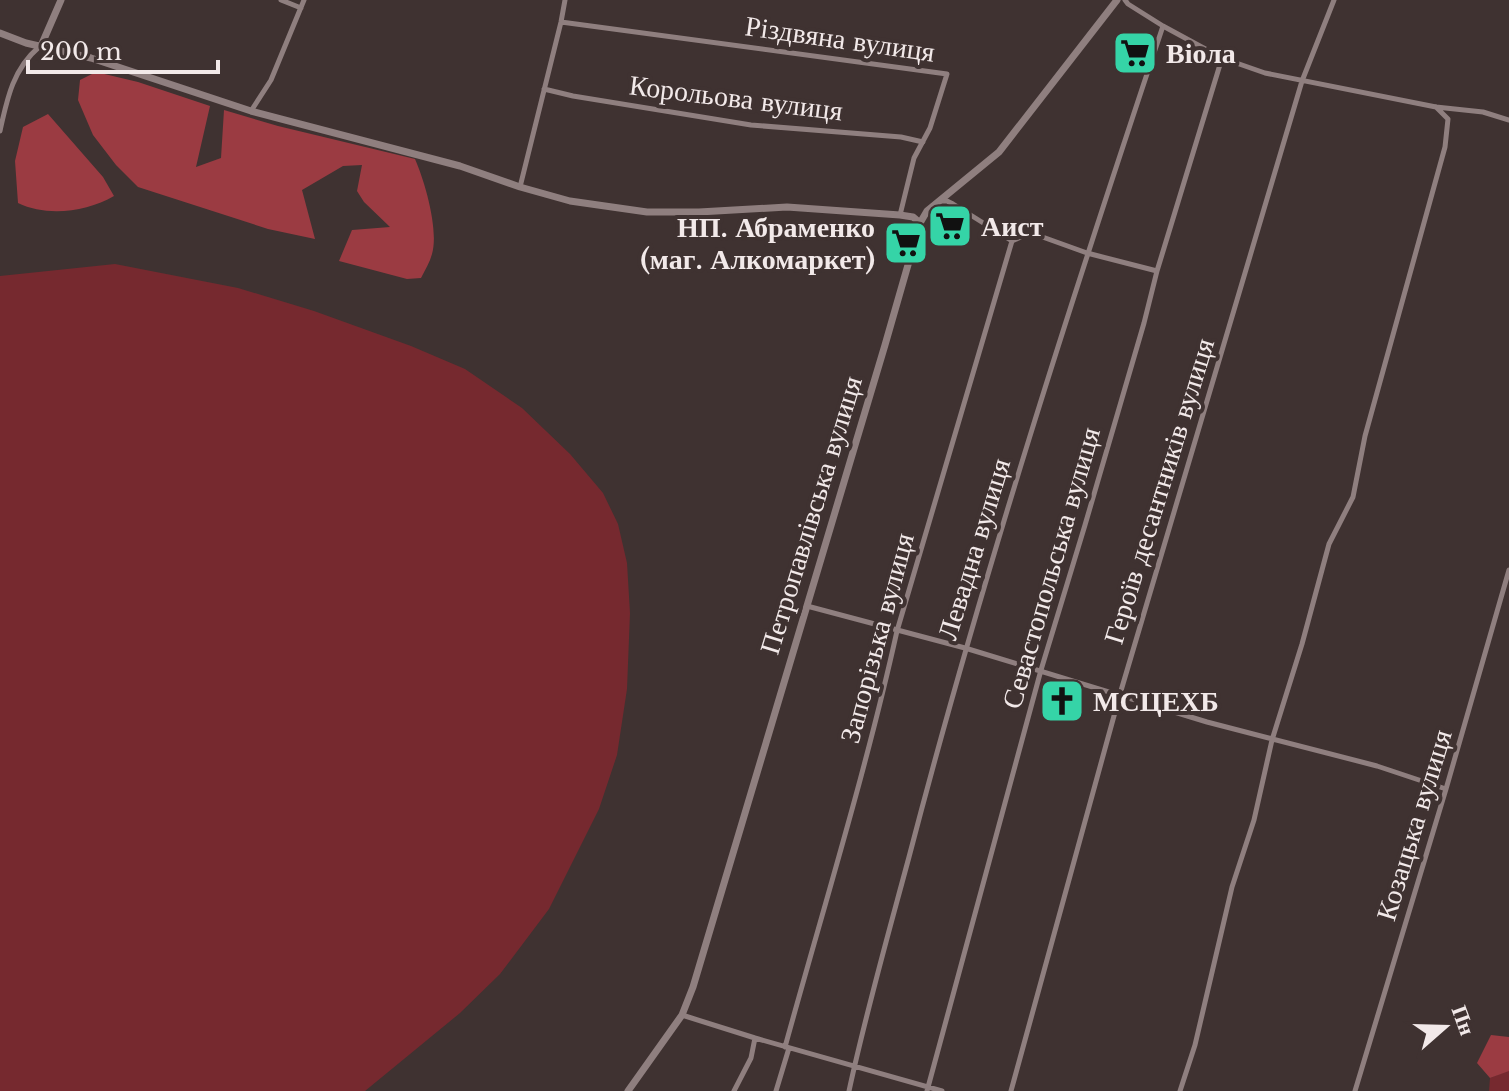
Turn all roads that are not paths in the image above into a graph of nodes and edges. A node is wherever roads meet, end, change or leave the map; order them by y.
1 (61, 0) edge
2 (281, 0) edge
3 (304, 0) edge
4 (565, 0) edge
5 (1117, 0) edge
6 (1125, 0) edge
7 (1334, 0) edge
8 (301, 8) junction
9 (561, 22) junction
10 (1163, 26) junction
11 (0, 33) edge
12 (41, 46) junction
13 (1222, 58) junction
14 (1302, 81) junction
15 (10, 88) junction
16 (544, 89) junction
17 (1, 96) edge
18 (1436, 107) junction
19 (251, 111) junction
20 (1509, 120) edge
21 (0, 131) edge
22 (923, 142) junction
23 (520, 187) junction
24 (938, 202) junction
25 (900, 215) junction
26 (920, 223) junction
27 (1012, 241) junction
28 (1087, 253) junction
29 (1157, 271) junction
30 (1509, 570) edge
31 (807, 606) junction
32 (897, 631) junction
33 (965, 648) junction
34 (1041, 670) junction
35 (1120, 694) junction
36 (1272, 740) junction
37 (1446, 789) junction
38 (682, 1015) junction
39 (755, 1038) junction
40 (787, 1048) junction
41 (854, 1066) junction
42 (928, 1089) edge
43 (628, 1091) edge
44 (734, 1091) edge
45 (776, 1091) edge
46 (849, 1091) edge
47 (942, 1091) edge
48 (1011, 1091) edge
49 (1180, 1091) edge
50 (1355, 1091) edge

1 - 12 street
2 - 8 street
3 - 8 street
4 - 9 street
5 - 24 street, Петропавлівська вулиця
6 - 10 street
7 - 14 street, Героїв десантників вулиця
8 - 19 street
9 - 16 street
9 - 22 street, Різдвяна вулиця
10 - 13 street
10 - 28 street, Левадна вулиця
11 - 12 street
12 - 15 street
12 - 19 street
13 - 14 street
13 - 29 street, Севастопольська вулиця
14 - 18 street
14 - 35 street, Героїв десантників вулиця
15 - 17 street
15 - 21 street
16 - 22 street, Корольова вулиця
16 - 23 street
18 - 20 street
18 - 36 street
19 - 23 street
22 - 25 street
23 - 25 street
24 - 26 street, Петропавлівська вулиця
24 - 27 street
25 - 26 street
26 - 31 street, Петропавлівська вулиця
27 - 28 street
27 - 32 street, Запорізька вулиця
28 - 29 street
28 - 33 street, Левадна вулиця
29 - 34 street, Севастопольська вулиця
30 - 37 street, Козацька вулиця
31 - 32 street
31 - 38 street, Петропавлівська вулиця
32 - 33 street
32 - 40 street, Запорізька вулиця
33 - 34 street
33 - 41 street, Левадна вулиця
34 - 35 street
34 - 42 street, Севастопольська вулиця
35 - 36 street
35 - 48 street, Героїв десантників вулиця
36 - 37 street
36 - 49 street
37 - 50 street, Козацька вулиця
38 - 39 street
38 - 43 street, Петропавлівська вулиця
39 - 40 street
39 - 44 street
40 - 41 street
40 - 45 street, Запорізька вулиця
41 - 42 street
41 - 46 street, Левадна вулиця
42 - 47 street

